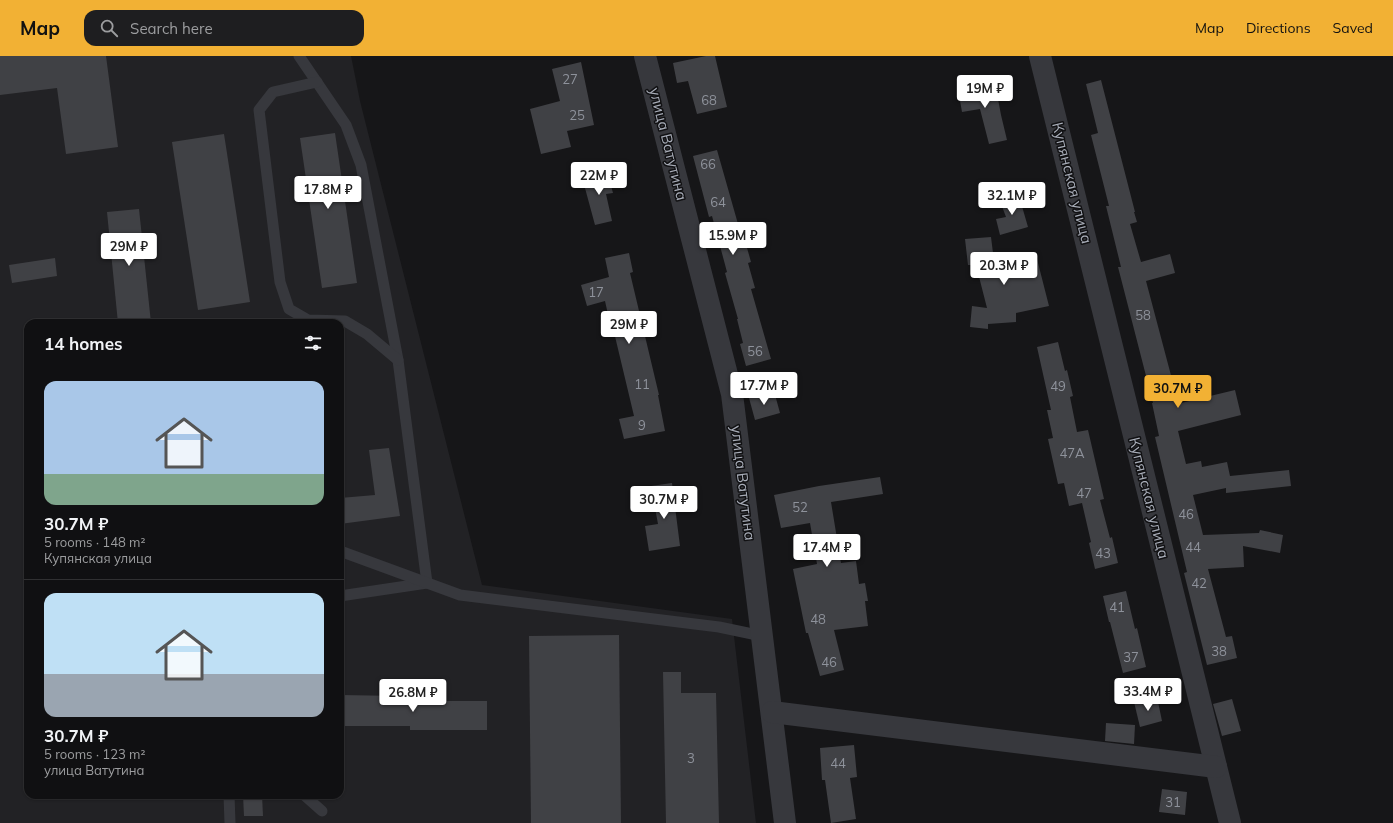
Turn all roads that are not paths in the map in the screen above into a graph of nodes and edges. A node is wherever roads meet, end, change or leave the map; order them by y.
1 (299, 56) edge
2 (645, 56) edge
3 (1040, 56) edge
4 (317, 82) junction
5 (306, 319) edge
6 (344, 321) edge
7 (398, 360) junction
8 (344, 552) edge
9 (427, 583) junction
10 (344, 595) edge
11 (762, 636) junction
12 (772, 712) junction
13 (1216, 767) junction
14 (230, 799) edge
15 (308, 799) edge
16 (322, 811) dead end
17 (230, 823) edge
18 (785, 823) edge
19 (1230, 823) edge

1 - 4 lane
2 - 11 street, улица Ватутина
3 - 13 street, Купянская улица
4 - 5 lane
4 - 7 lane
6 - 7 lane
7 - 9 lane
8 - 9 lane
9 - 10 lane
9 - 11 lane
11 - 12 street, улица Ватутина
12 - 13 street
12 - 18 street, улица Ватутина
13 - 19 street, Купянская улица
14 - 17 lane
15 - 16 lane

